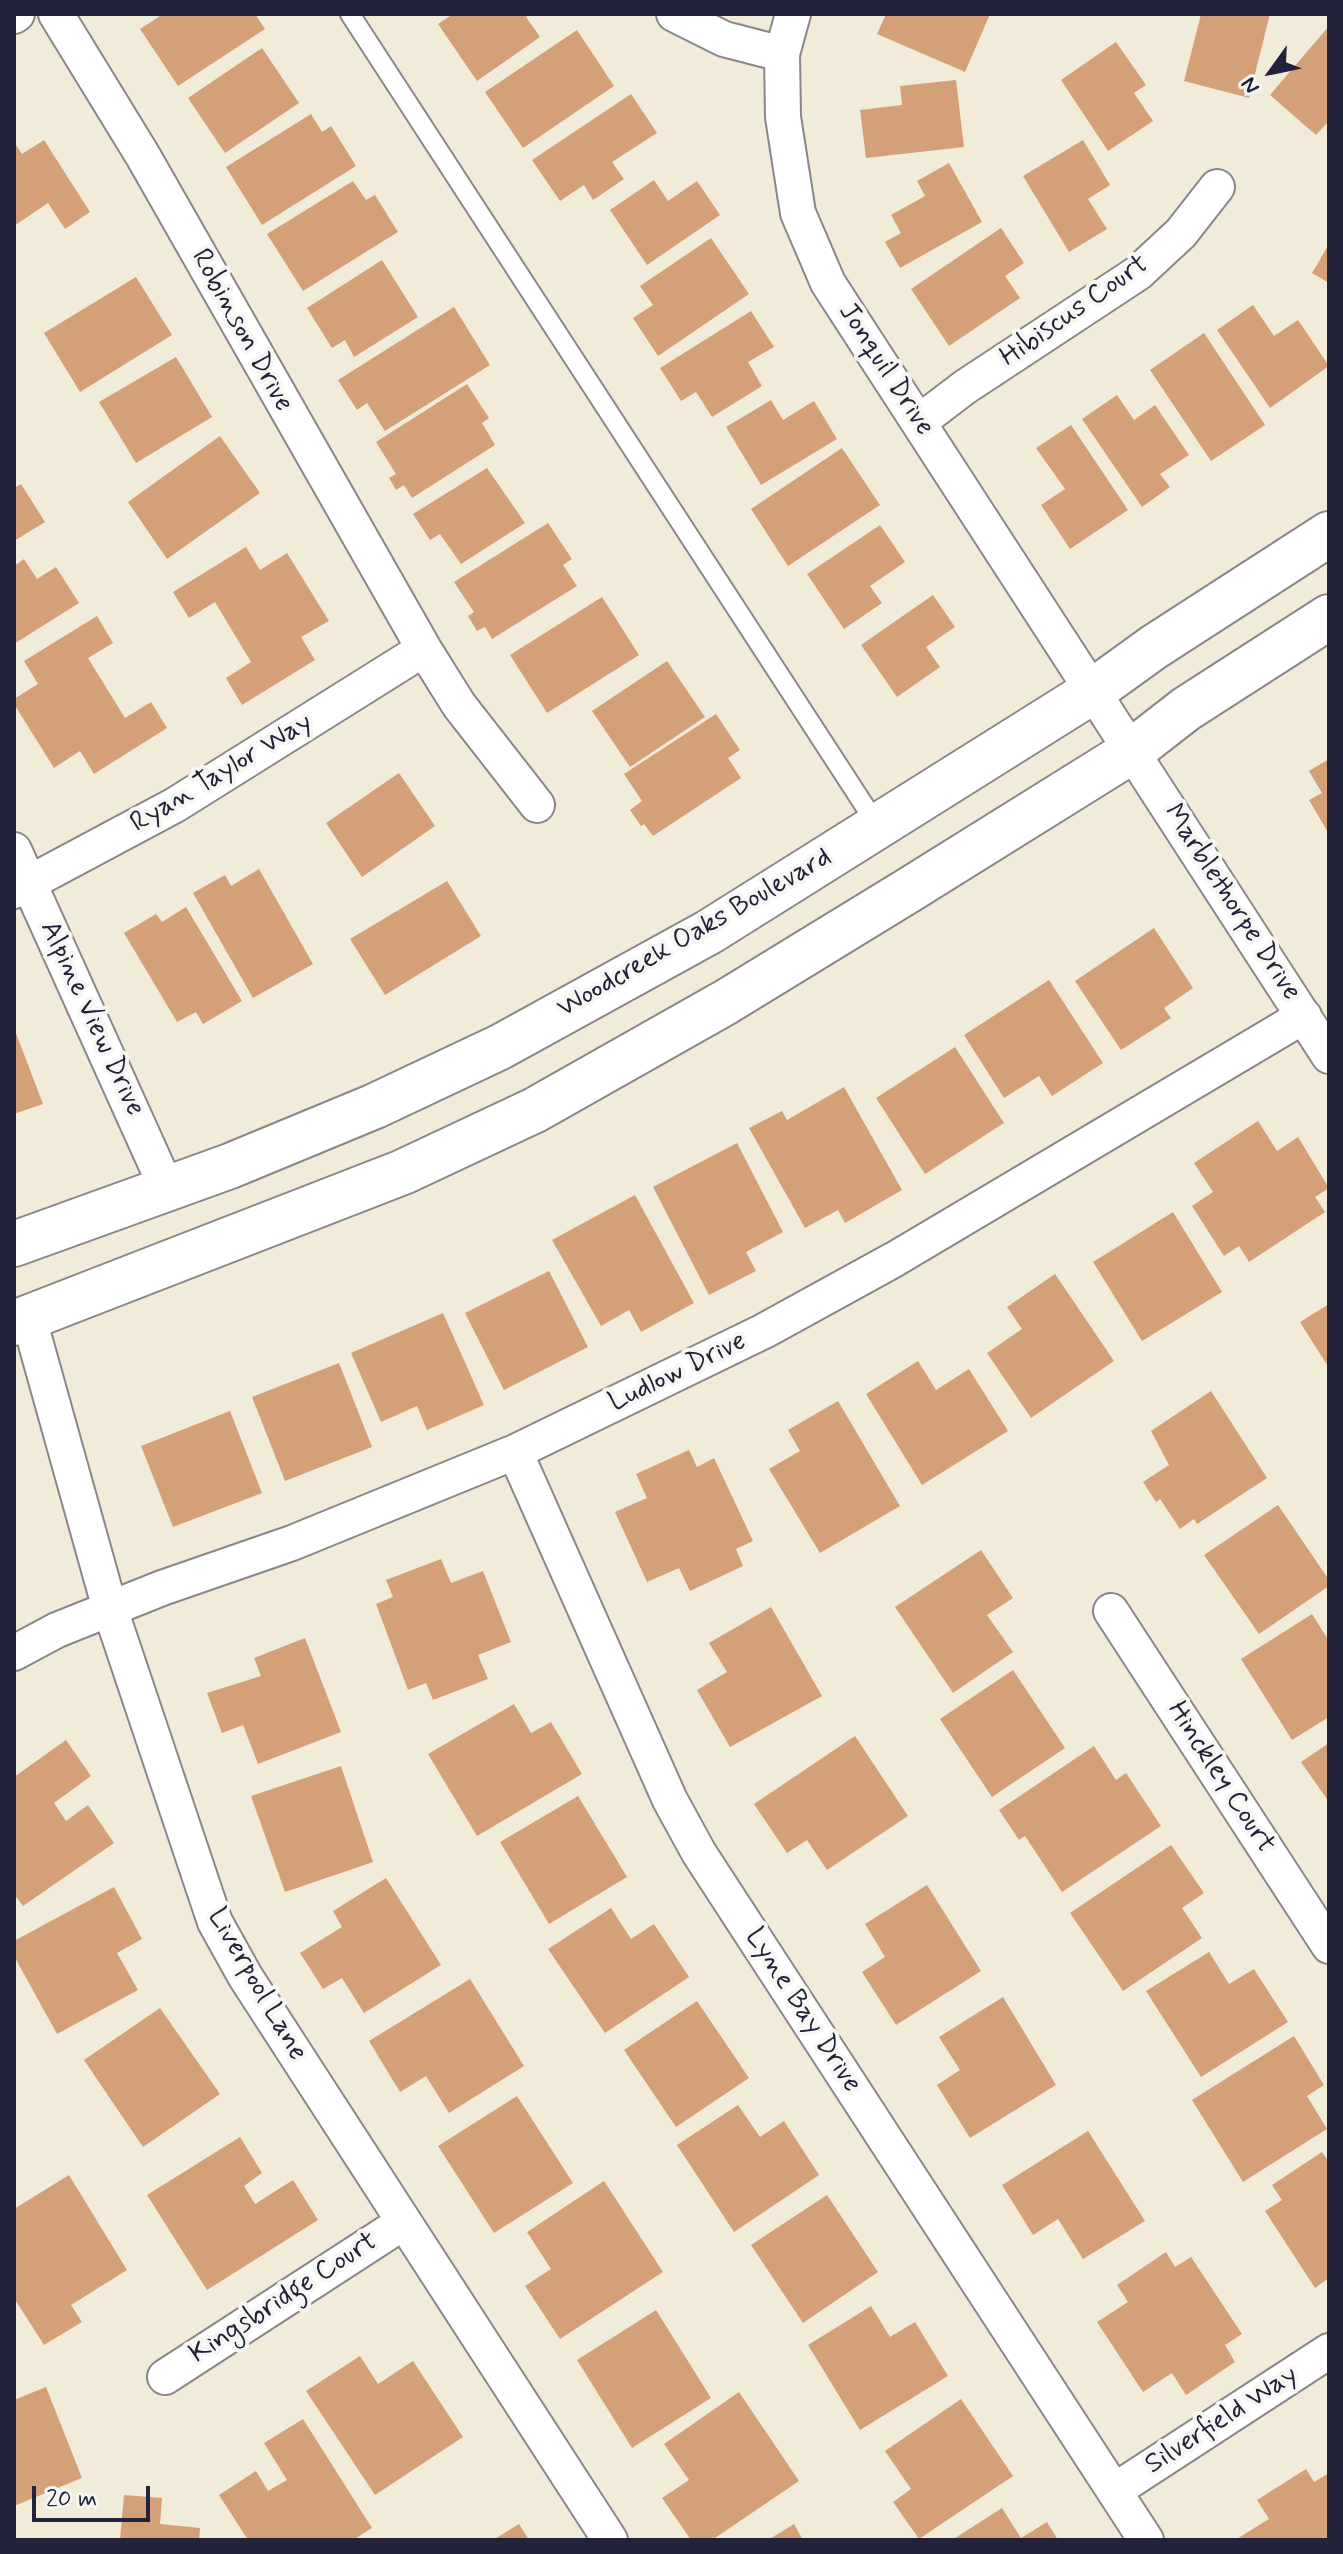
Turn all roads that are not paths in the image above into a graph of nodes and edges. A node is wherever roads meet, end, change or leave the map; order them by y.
1 (56, 14) edge
2 (350, 14) edge
3 (674, 14) edge
4 (793, 14) edge
5 (782, 54) junction
6 (1217, 187) dead end
7 (919, 422) junction
8 (1329, 534) edge
9 (1329, 617) edge
10 (424, 649) junction
11 (1093, 691) junction
12 (1132, 751) junction
13 (537, 805) dead end
14 (877, 825) junction
15 (14, 850) edge
16 (22, 887) edge
17 (1304, 1016) junction
18 (1329, 1056) edge
19 (167, 1189) junction
20 (14, 1244) edge
21 (21, 1321) edge
22 (515, 1452) junction
23 (110, 1609) junction
24 (1111, 1611) dead end
25 (14, 1653) edge
26 (1329, 1946) edge
27 (404, 2222) junction
28 (1329, 2351) edge
29 (165, 2377) dead end
30 (1114, 2491) junction
31 (610, 2540) edge
32 (1146, 2540) edge

1 - 10 street, Robinson Drive
2 - 14 lane
3 - 5 street
4 - 5 street, Jonquil Drive
5 - 7 street, Jonquil Drive
6 - 7 street, Hibiscus Court
7 - 11 street, Jonquil Drive
8 - 11 main road, Woodcreek Oaks Boulevard
9 - 12 main road
10 - 13 street, Robinson Drive
10 - 16 street, Ryan Taylor Way
11 - 12 street, Jonquil Drive
11 - 14 main road, Woodcreek Oaks Boulevard
12 - 17 street, Marblethorpe Drive
12 - 21 main road
14 - 19 main road, Woodcreek Oaks Boulevard
15 - 16 street, Alpine View Drive
16 - 19 street, Alpine View Drive
17 - 18 street, Marblethorpe Drive
17 - 22 street, Ludlow Drive
19 - 20 main road, Woodcreek Oaks Boulevard
21 - 23 street, Liverpool Lane
22 - 23 street, Ludlow Drive
22 - 30 street, Lyne Bay Drive
23 - 25 street, Ludlow Drive
23 - 27 street, Liverpool Lane
24 - 26 street, Hinckley Court
27 - 29 street, Kingsbridge Court
27 - 31 street, Liverpool Lane
28 - 30 street, Silverfield Way
30 - 32 street, Lyne Bay Drive

